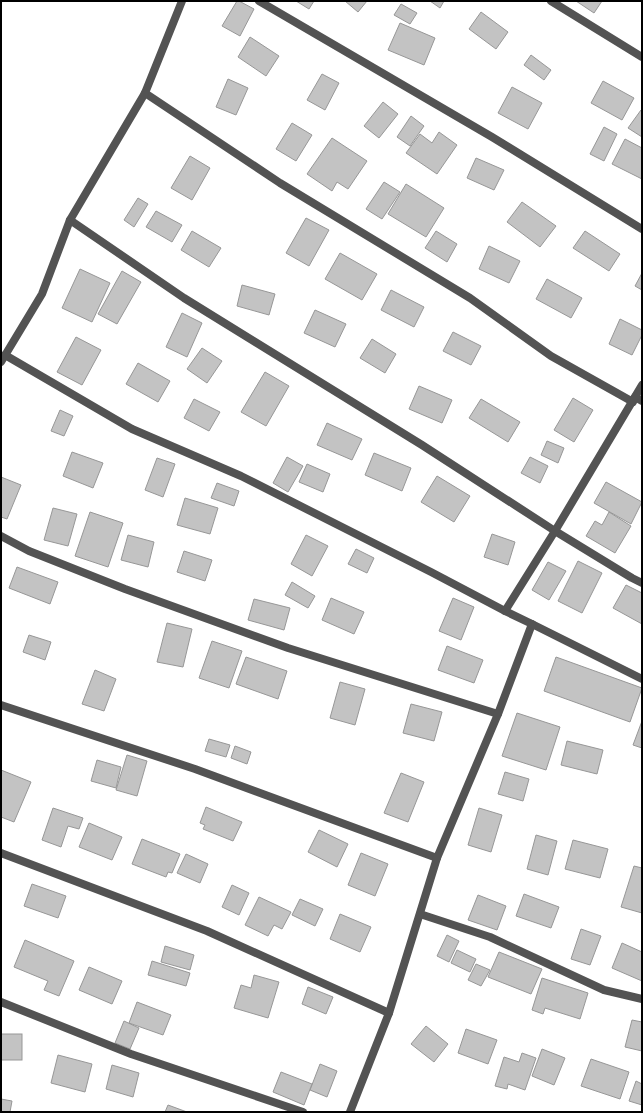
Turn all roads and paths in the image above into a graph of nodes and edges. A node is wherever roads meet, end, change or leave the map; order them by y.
1 (182, 1) edge
2 (259, 1) edge
3 (551, 1) edge
4 (642, 57) edge
5 (145, 93) junction
6 (70, 220) junction
7 (642, 229) edge
8 (3, 359) edge
9 (642, 385) edge
10 (637, 400) edge
11 (555, 531) junction
12 (1, 536) edge
13 (642, 583) edge
14 (505, 611) junction
15 (532, 624) junction
16 (642, 679) edge
17 (1, 705) edge
18 (498, 714) junction
19 (1, 853) edge
20 (437, 858) junction
21 (420, 914) junction
22 (642, 999) edge
23 (1, 1002) edge
24 (389, 1013) junction
25 (303, 1112) edge
26 (350, 1112) edge

1 - 5 street
2 - 7 street
3 - 4 street
5 - 6 street
5 - 10 street
6 - 8 street
6 - 11 street
8 - 14 street
9 - 10 street
10 - 11 street
11 - 13 street
11 - 14 street
12 - 18 street
14 - 15 street
15 - 16 street
15 - 18 street
17 - 20 street
18 - 20 street
19 - 24 street
20 - 21 street
21 - 22 street
21 - 24 street
23 - 25 street
24 - 26 street

